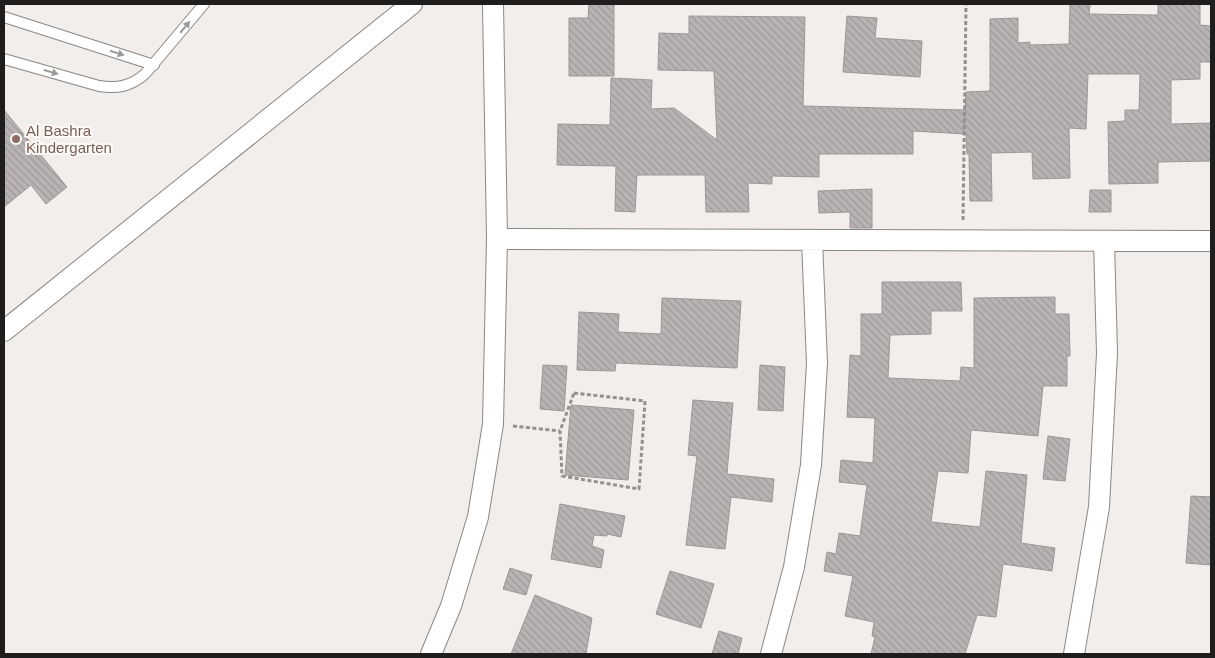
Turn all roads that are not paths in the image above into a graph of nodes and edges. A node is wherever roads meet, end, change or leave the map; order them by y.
1 (204, 4) edge
2 (412, 4) edge
3 (495, 6) edge
4 (4, 17) edge
5 (4, 59) edge
6 (154, 65) junction
7 (497, 239) junction
8 (812, 240) junction
9 (1211, 240) edge
10 (1104, 241) junction
11 (4, 331) edge
12 (431, 654) edge
13 (770, 654) edge
14 (1074, 654) edge

6 -> 1 lane
2 - 11 street
3 - 7 street
4 -> 6 lane
5 -> 6 lane
7 - 8 street
7 - 12 street
8 - 10 street
8 - 13 street
9 - 10 street
10 - 14 street

